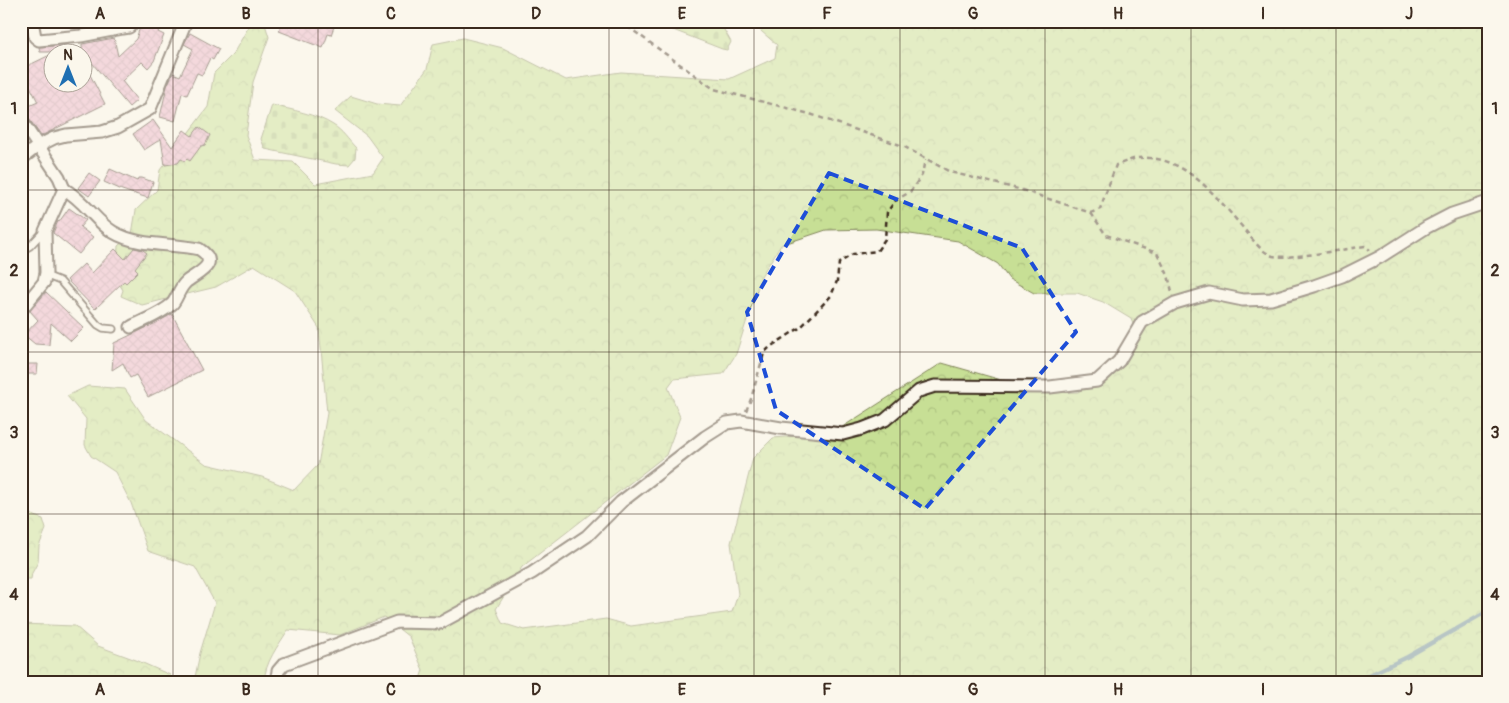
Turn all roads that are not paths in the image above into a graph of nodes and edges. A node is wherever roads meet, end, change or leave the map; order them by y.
1 (32, 21) edge
2 (135, 21) edge
3 (186, 21) edge
4 (21, 120) edge
5 (38, 146) junction
6 (21, 159) edge
7 (64, 189) junction
8 (1488, 202) edge
9 (45, 230) junction
10 (21, 251) edge
11 (45, 274) junction
12 (21, 310) edge
13 (131, 327) dead end
14 (113, 329) dead end
15 (276, 682) edge

1 - 2 street
3 - 5 street
4 - 5 street
5 - 6 street
5 - 7 street
7 - 9 street
7 - 13 street
8 - 15 street
9 - 10 lane
9 - 11 street
11 - 12 street
11 - 14 lane

